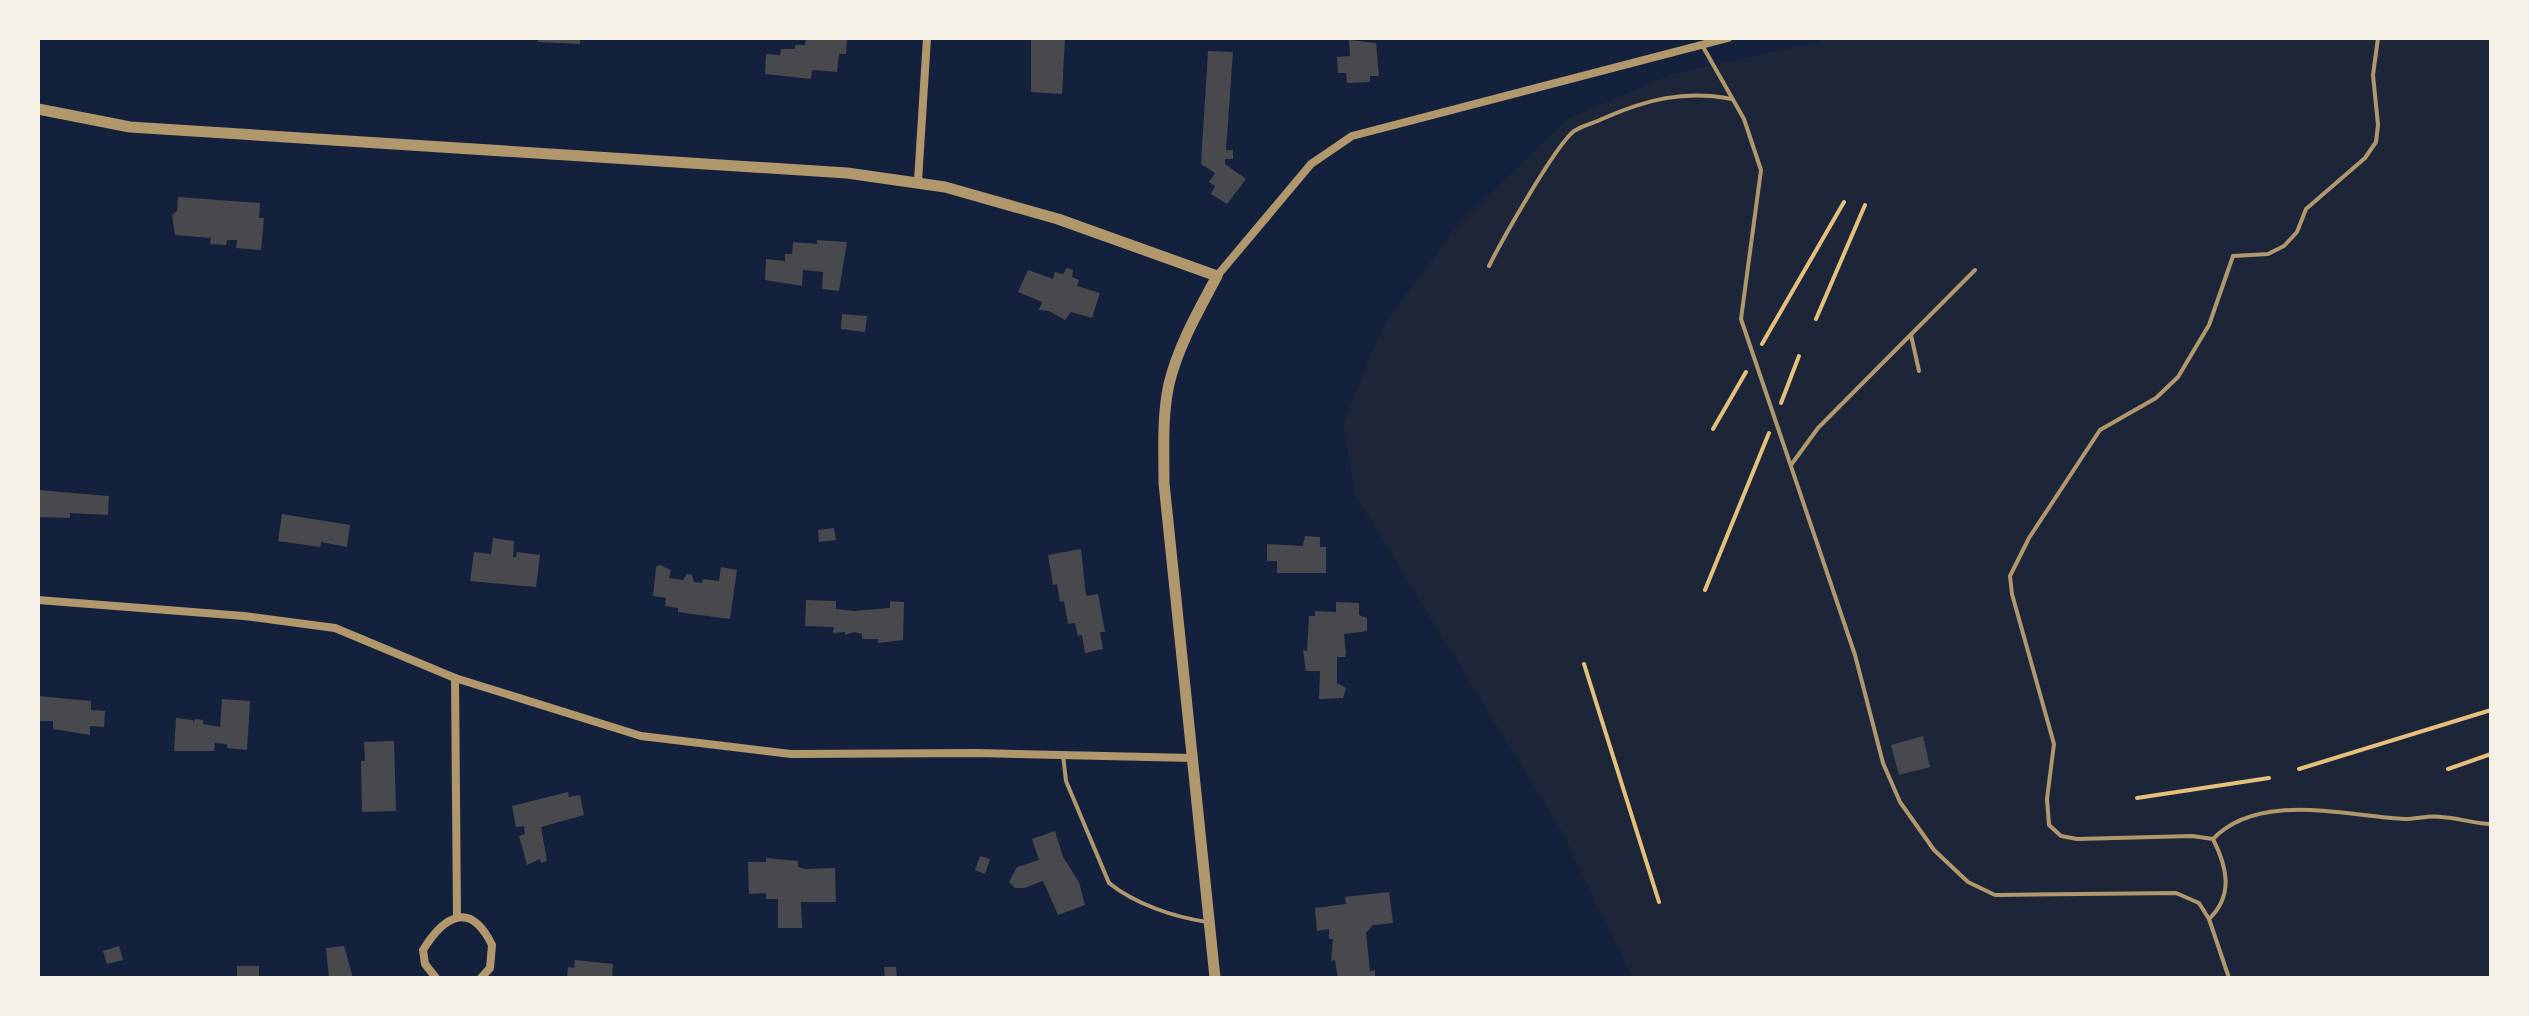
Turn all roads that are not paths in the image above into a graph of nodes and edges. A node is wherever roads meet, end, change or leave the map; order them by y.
1 (927, 38) edge
2 (1728, 38) edge
3 (2378, 38) edge
4 (1702, 45) junction
5 (1732, 99) junction
6 (38, 109) edge
7 (918, 181) junction
8 (1489, 266) dead end
9 (1975, 270) dead end
10 (1217, 276) junction
11 (1911, 335) junction
12 (1919, 371) dead end
13 (1791, 465) junction
14 (38, 600) edge
15 (455, 678) junction
16 (1063, 755) junction
17 (1193, 758) junction
18 (2491, 824) edge
19 (2213, 839) junction
20 (457, 916) junction
21 (2209, 919) junction
22 (1209, 922) junction
23 (436, 978) edge
24 (481, 978) edge
25 (1215, 978) edge
26 (2229, 978) edge

1 - 7 street
2 - 4 street
3 - 19 lane
4 - 5 lane
4 - 10 street
5 - 8 lane
5 - 13 lane
6 - 7 street
7 - 10 street
9 - 11 lane
10 - 17 street
11 - 12 lane
11 - 13 lane
13 - 21 lane
14 - 15 street
15 - 16 street
15 - 20 street
16 - 17 street
16 - 22 lane
17 - 22 street
18 - 19 lane
19 - 21 lane
20 - 23 street
20 - 24 street
21 - 26 lane
22 - 25 street

